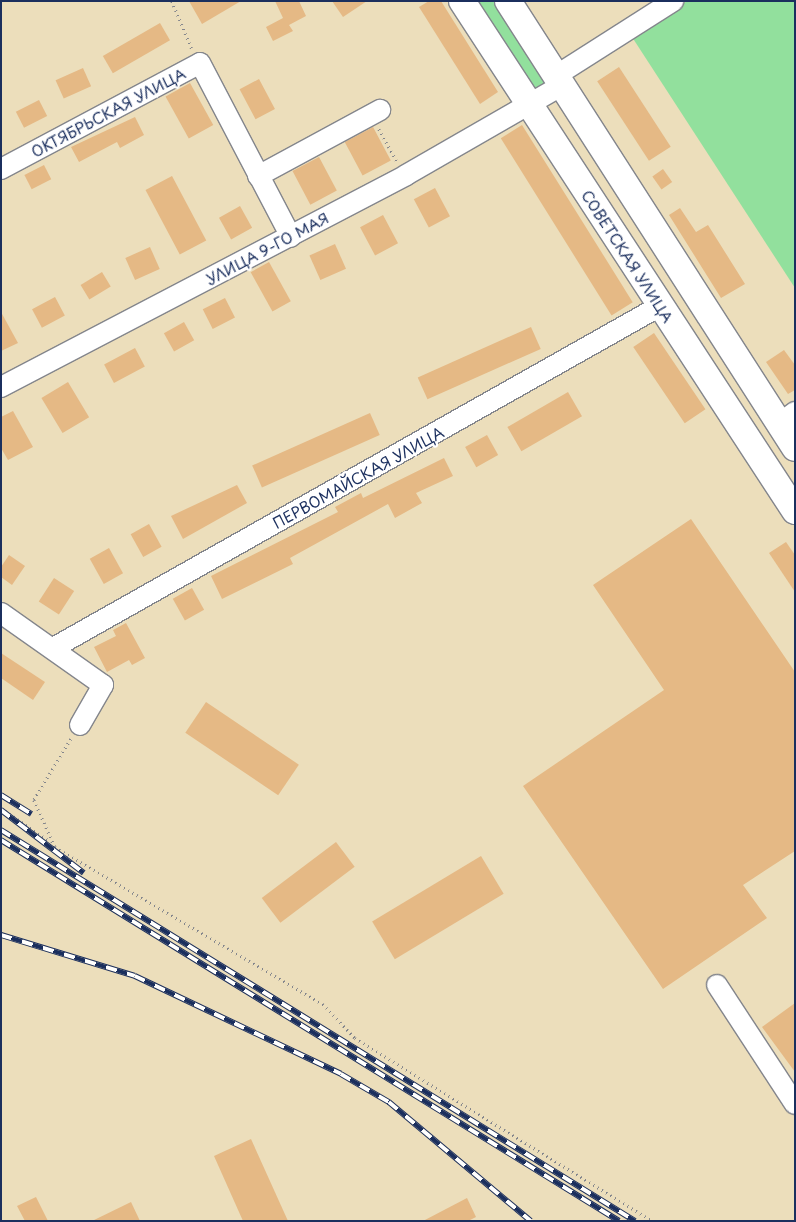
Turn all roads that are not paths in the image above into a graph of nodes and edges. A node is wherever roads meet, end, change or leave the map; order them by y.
1 (462, 1) edge
2 (508, 1) edge
3 (673, 1) edge
4 (560, 79) junction
5 (529, 103) junction
6 (376, 113) road end
7 (1, 169) edge
8 (258, 176) junction
9 (291, 237) junction
10 (660, 306) junction
11 (1, 387) edge
12 (787, 418) edge
13 (795, 448) edge
14 (795, 511) edge
15 (1, 613) edge
16 (55, 647) junction
17 (80, 725) road end
18 (717, 985) dead end
19 (795, 1104) edge

1 - 5 main road, СОВЕТСКАЯ УЛИЦА
2 - 4 main road
3 - 4 street, УЛИЦА 9-ГО МАЯ
4 - 5 street, УЛИЦА 9-ГО МАЯ
4 - 12 main road
5 - 9 street, УЛИЦА 9-ГО МАЯ
5 - 10 main road, СОВЕТСКАЯ УЛИЦА
6 - 8 street
7 - 8 street, ОКТЯБРЬСКАЯ УЛИЦА
8 - 9 street, ОКТЯБРЬСКАЯ УЛИЦА
9 - 11 street, УЛИЦА 9-ГО МАЯ
10 - 14 main road, СОВЕТСКАЯ УЛИЦА
10 - 16 street, ПЕРВОМАЙСКАЯ УЛИЦА
12 - 13 main road
15 - 16 street
16 - 17 street
18 - 19 street

